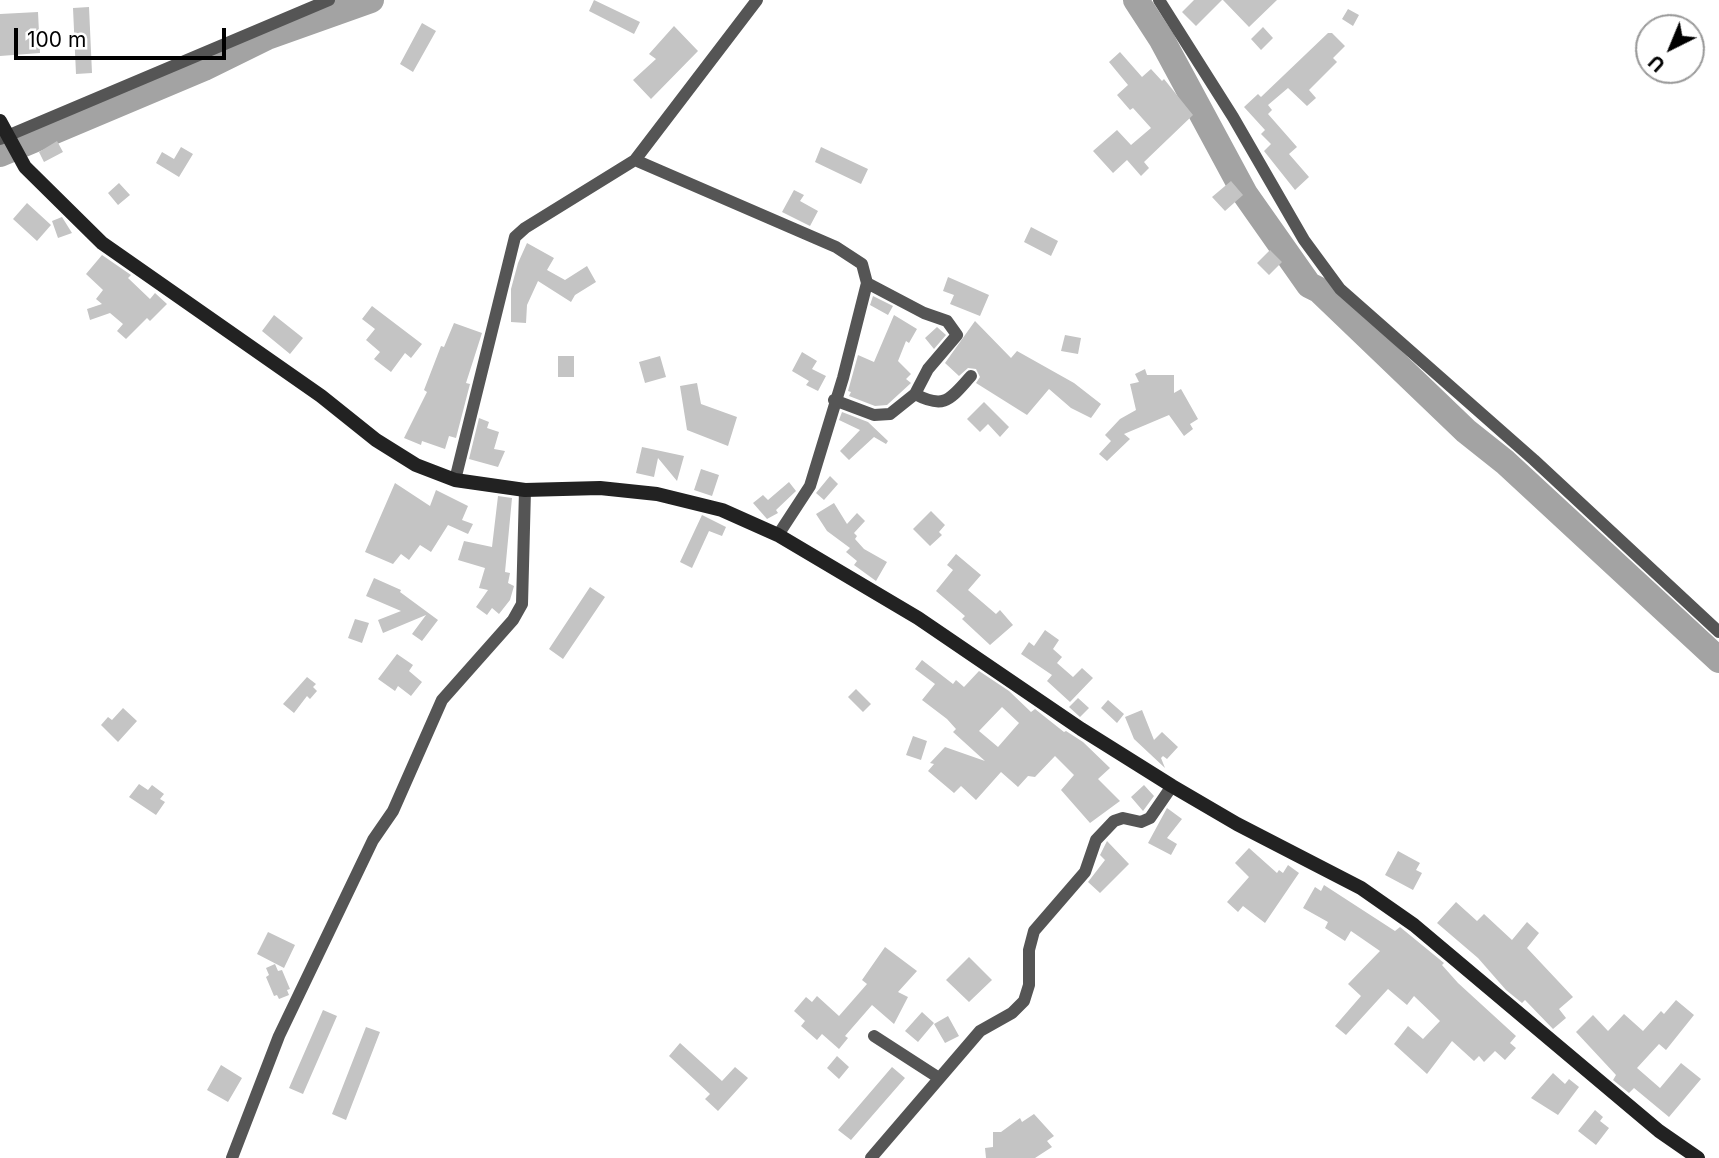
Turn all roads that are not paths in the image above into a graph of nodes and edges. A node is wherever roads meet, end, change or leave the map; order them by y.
1 (329, 0) edge
2 (757, 0) edge
3 (1158, 0) edge
4 (0, 121) edge
5 (5, 138) edge
6 (635, 160) junction
7 (867, 283) junction
8 (971, 376) dead end
9 (915, 394) junction
10 (834, 400) junction
11 (455, 480) junction
12 (525, 489) junction
13 (778, 535) junction
14 (1719, 632) edge
15 (1172, 786) junction
16 (874, 1035) dead end
17 (939, 1078) junction
18 (232, 1158) edge
19 (872, 1158) edge
20 (1698, 1158) edge

1 - 5 street
2 - 6 street
3 - 14 street
4 - 5 street
5 - 11 street
6 - 7 street
6 - 11 street
7 - 9 street
7 - 10 street
8 - 9 street
9 - 10 street
10 - 13 street
11 - 12 street
12 - 13 street
12 - 18 street
13 - 15 street
15 - 17 street
15 - 20 street
16 - 17 street
17 - 19 street

